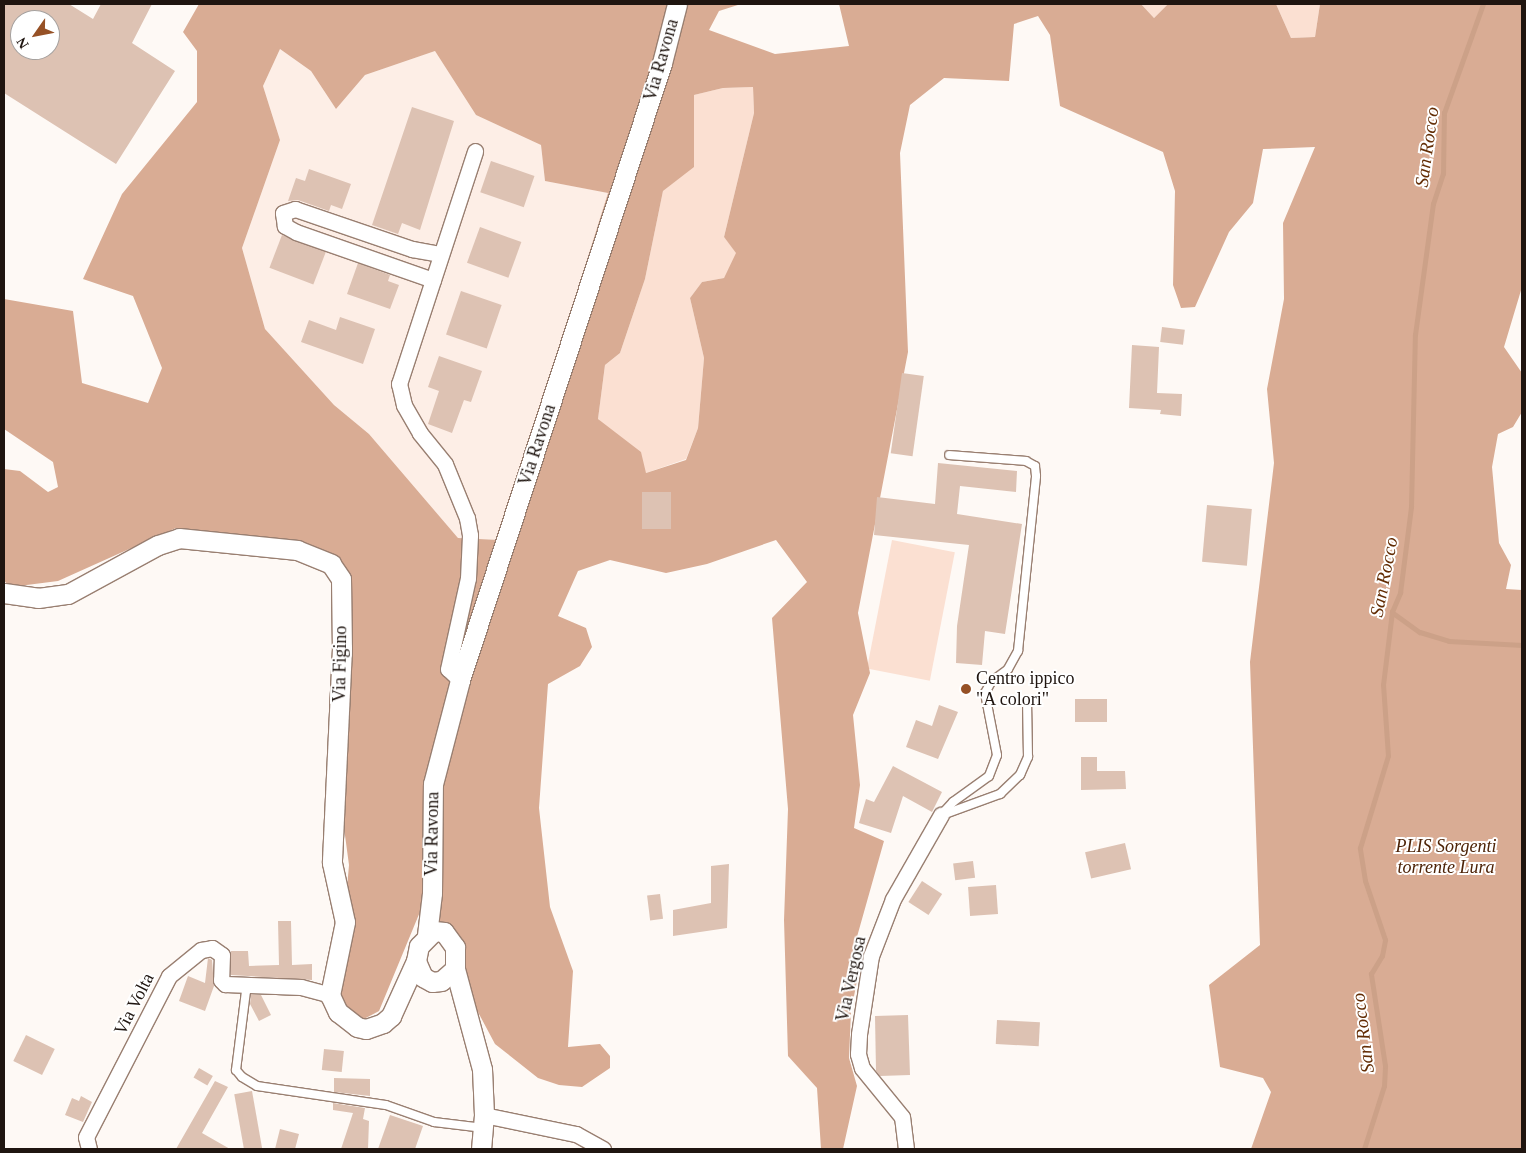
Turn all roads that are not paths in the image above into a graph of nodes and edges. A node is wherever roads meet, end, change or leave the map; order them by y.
1 (677, 4) edge
2 (475, 151) dead end
3 (345, 226) junction
4 (338, 246) junction
5 (442, 254) junction
6 (433, 280) junction
7 (949, 455) dead end
8 (4, 592) edge
9 (460, 680) junction
10 (1027, 701) dead end
11 (940, 815) junction
12 (435, 934) junction
13 (416, 961) junction
14 (456, 969) junction
15 (432, 981) junction
16 (258, 984) junction
17 (406, 987) junction
18 (330, 995) junction
19 (468, 1022) junction
20 (484, 1121) junction
21 (89, 1149) edge
22 (481, 1149) edge
23 (603, 1149) edge
24 (906, 1149) edge

1 - 9 street, Via Ravona
2 - 5 street
3 - 4 street
3 - 4 street
3 - 5 street
4 - 6 street
5 - 6 street
6 - 9 street
7 - 11 lane
8 - 18 street, Via Figino
9 - 12 street, Via Ravona
10 - 11 lane
11 - 24 street, Via Vergosa
12 - 13 street
12 - 14 street
13 - 15 street
13 - 17 street
14 - 15 street
14 - 19 street
15 - 17 street
15 - 19 street
16 - 18 street, Via Volta
16 - 20 lane
16 - 21 street, Via Volta
17 - 18 street
19 - 20 street
20 - 22 street
20 - 23 street

